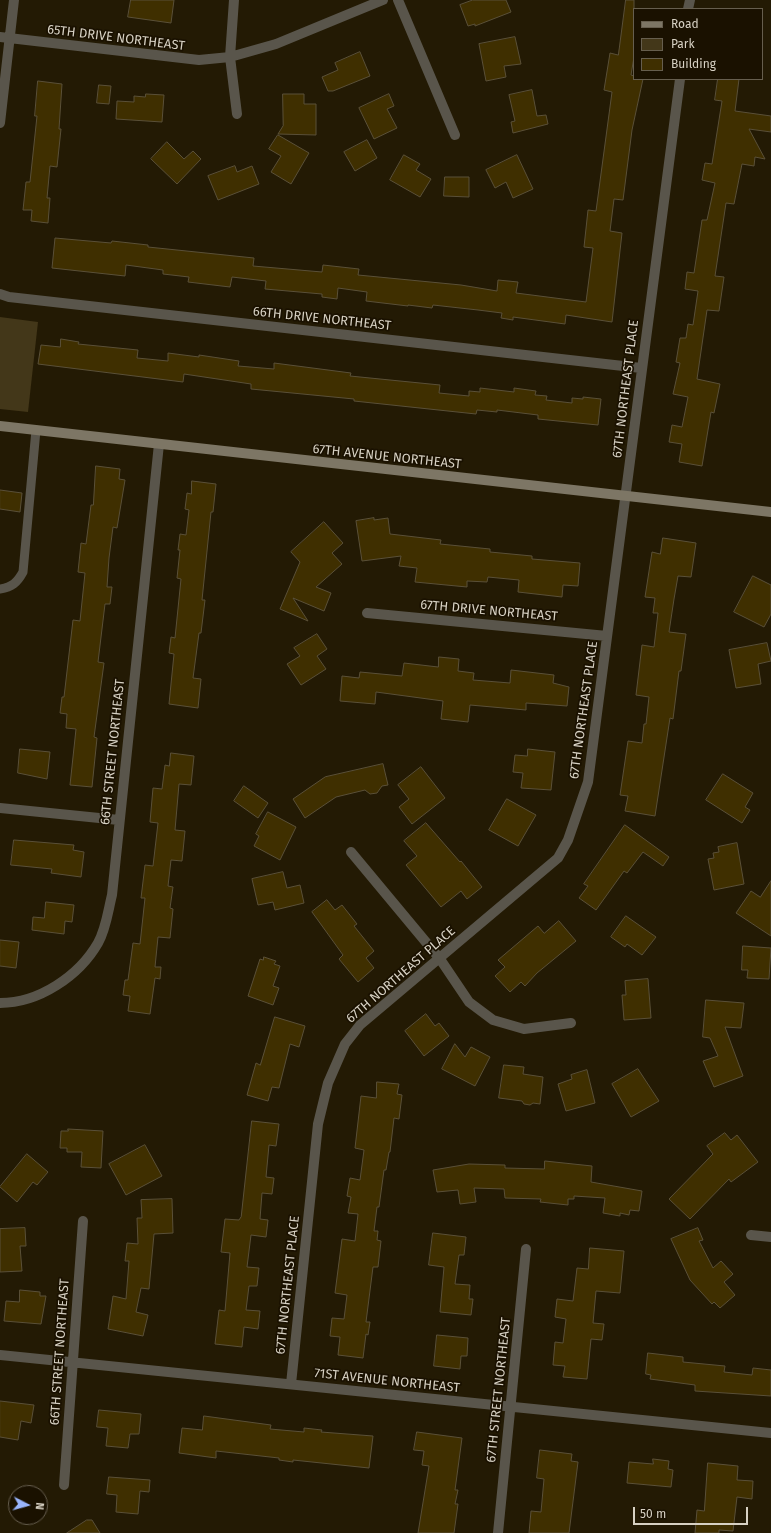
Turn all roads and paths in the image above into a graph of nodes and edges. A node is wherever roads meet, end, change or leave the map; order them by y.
1 (14, 0) edge
2 (234, 0) edge
3 (383, 0) edge
4 (398, 0) edge
5 (5, 38) edge
6 (230, 57) junction
7 (680, 80) edge
8 (238, 114) dead end
9 (0, 124) edge
10 (455, 135) dead end
11 (0, 294) edge
12 (641, 368) junction
13 (0, 426) edge
14 (36, 430) junction
15 (159, 444) junction
16 (626, 496) junction
17 (771, 512) edge
18 (0, 589) edge
19 (368, 613) dead end
20 (608, 636) junction
21 (0, 808) edge
22 (119, 820) junction
23 (351, 852) dead end
24 (440, 959) junction
25 (0, 1003) edge
26 (571, 1023) dead end
27 (82, 1220) dead end
28 (751, 1235) dead end
29 (771, 1237) edge
30 (526, 1248) dead end
31 (0, 1355) edge
32 (72, 1362) junction
33 (291, 1384) junction
34 (511, 1407) junction
35 (771, 1433) edge
36 (64, 1485) dead end
37 (498, 1533) edge

1 - 5 street
2 - 6 street
3 - 6 street, 65TH DRIVE NORTHEAST
4 - 10 street
5 - 6 street, 65TH DRIVE NORTHEAST
5 - 9 street
6 - 8 street
7 - 12 street, 67TH NORTHEAST PLACE
11 - 12 street, 66TH DRIVE NORTHEAST
12 - 16 street, 67TH NORTHEAST PLACE
13 - 14 main road, 67TH AVENUE NORTHEAST
14 - 15 main road, 67TH AVENUE NORTHEAST
14 - 18 lane
15 - 16 main road, 67TH AVENUE NORTHEAST
15 - 22 street, 66TH STREET NORTHEAST
16 - 17 main road, 67TH AVENUE NORTHEAST
16 - 20 street, 67TH NORTHEAST PLACE
19 - 20 street, 67TH DRIVE NORTHEAST
20 - 24 street, 67TH NORTHEAST PLACE
21 - 22 street
22 - 25 street, 66TH STREET NORTHEAST
23 - 24 street
24 - 26 street
24 - 33 street, 67TH NORTHEAST PLACE
27 - 32 street, 66TH STREET NORTHEAST
28 - 29 street
30 - 34 street, 67TH STREET NORTHEAST
31 - 32 street, 71ST AVENUE NORTHEAST
32 - 33 street, 71ST AVENUE NORTHEAST
32 - 36 street, 66TH STREET NORTHEAST
33 - 34 street, 71ST AVENUE NORTHEAST
34 - 35 street, 71ST AVENUE NORTHEAST
34 - 37 street, 67TH STREET NORTHEAST

